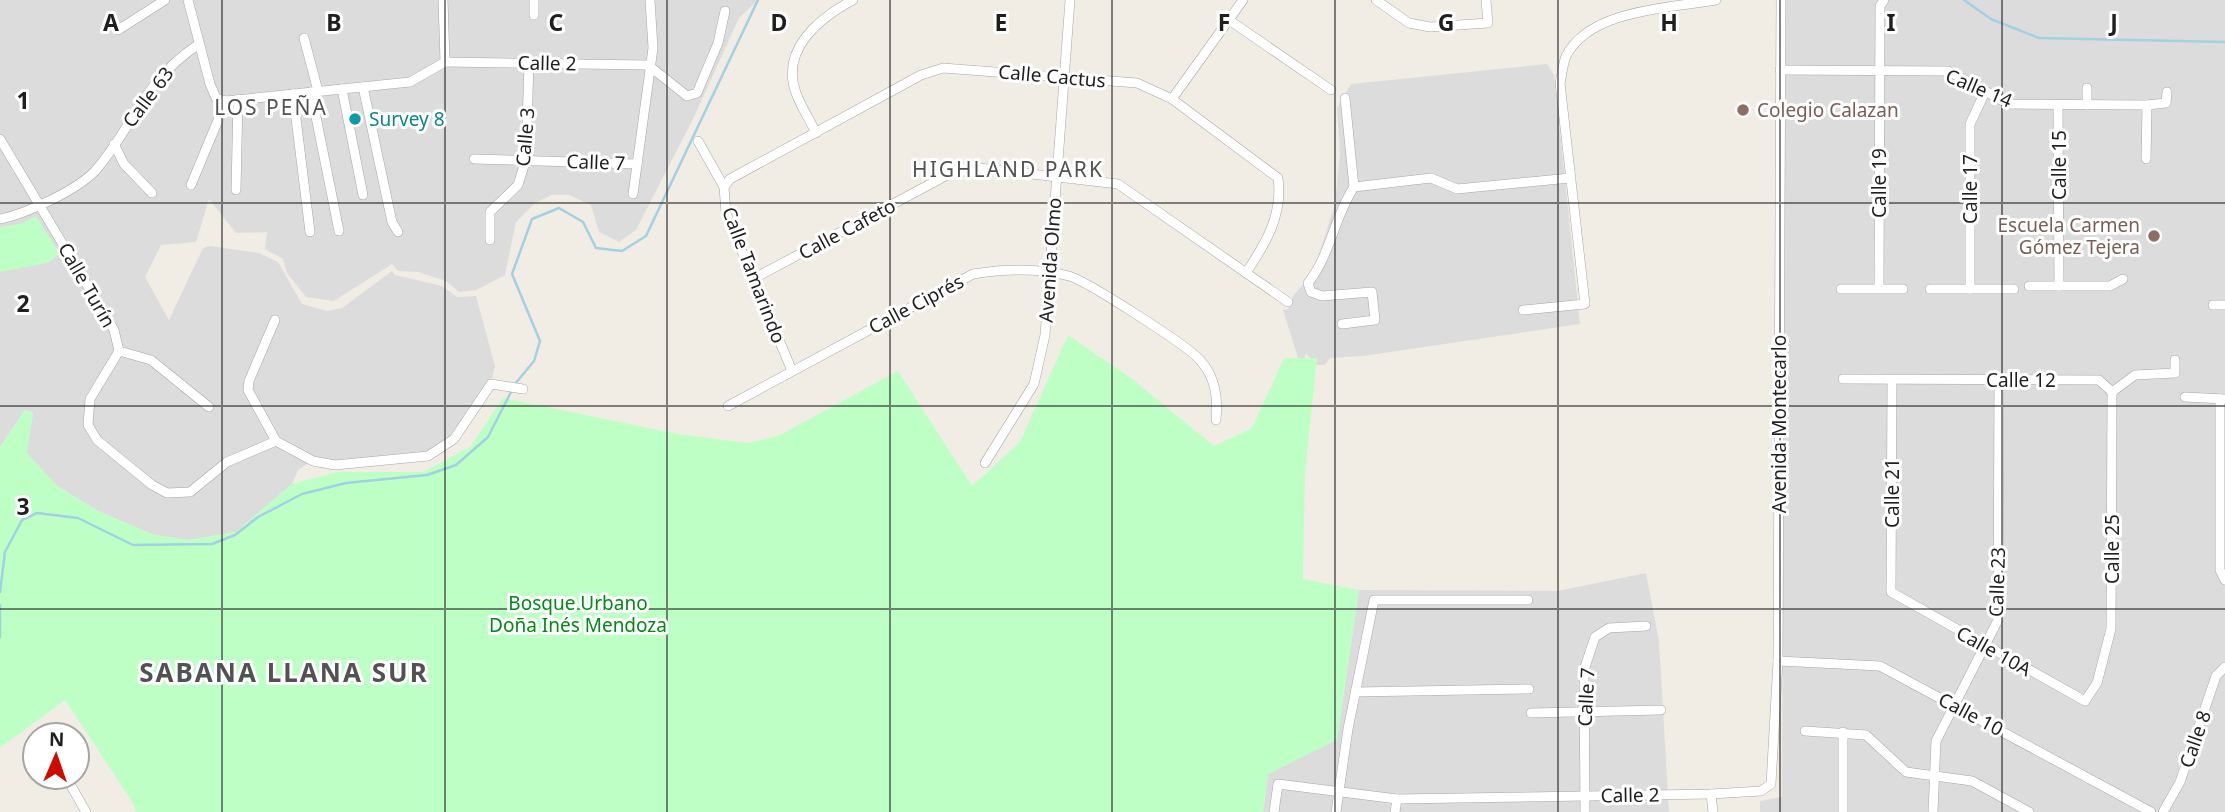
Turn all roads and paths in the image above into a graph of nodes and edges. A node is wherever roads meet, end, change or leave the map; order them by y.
1 (165, 0) edge
2 (188, 0) edge
3 (443, 0) edge
4 (534, 0) edge
5 (650, 0) edge
6 (853, 0) edge
7 (1070, 0) edge
8 (1243, 0) edge
9 (1376, 0) edge
10 (1486, 0) edge
11 (1716, 0) edge
12 (1781, 0) edge
13 (1884, 0) edge
14 (725, 11) dead end
15 (534, 15) dead end
16 (1229, 20) junction
17 (118, 30) dead end
18 (304, 38) dead end
19 (199, 44) junction
20 (445, 62) junction
21 (529, 63) junction
22 (648, 65) junction
23 (1780, 70) junction
24 (1879, 70) junction
25 (1066, 76) junction
26 (363, 88) junction
27 (2087, 88) dead end
28 (342, 89) junction
29 (1331, 90) dead end
30 (315, 92) junction
31 (1985, 92) junction
32 (2167, 92) dead end
33 (293, 94) junction
34 (1345, 98) dead end
35 (238, 99) junction
36 (1172, 99) junction
37 (226, 101) junction
38 (2058, 104) junction
39 (2088, 105) junction
40 (2147, 105) junction
41 (816, 133) junction
42 (0, 139) edge
43 (698, 141) dead end
44 (114, 144) junction
45 (474, 159) dead end
46 (526, 159) junction
47 (2146, 159) dead end
48 (637, 164) junction
49 (1057, 175) junction
50 (1570, 177) junction
51 (191, 185) dead end
52 (724, 187) junction
53 (1354, 187) junction
54 (236, 190) dead end
55 (152, 192) dead end
56 (633, 194) dead end
57 (363, 195) dead end
58 (40, 205) junction
59 (0, 219) edge
60 (340, 231) dead end
61 (310, 232) dead end
62 (398, 232) dead end
63 (490, 240) dead end
64 (1246, 273) junction
65 (1049, 274) junction
66 (753, 279) junction
67 (2123, 279) dead end
68 (2029, 286) dead end
69 (2059, 286) junction
70 (1879, 288) junction
71 (1842, 289) dead end
72 (1903, 289) dead end
73 (1930, 289) dead end
74 (1970, 289) junction
75 (2014, 289) dead end
76 (1288, 303) dead end
77 (2213, 305) dead end
78 (2225, 305) edge
79 (1523, 310) dead end
80 (275, 320) dead end
81 (1342, 324) dead end
82 (119, 351) junction
83 (2175, 360) dead end
84 (792, 371) junction
85 (1843, 379) dead end
86 (1892, 380) junction
87 (1999, 380) junction
88 (523, 389) dead end
89 (2112, 393) junction
90 (2185, 397) dead end
91 (2222, 399) edge
92 (728, 406) dead end
93 (209, 407) dead end
94 (1216, 420) dead end
95 (276, 441) junction
96 (985, 463) dead end
97 (2225, 580) edge
98 (1903, 599) joint
99 (1528, 600) dead end
100 (1646, 626) dead end
101 (1986, 648) junction
102 (1778, 661) junction
103 (2225, 667) edge
104 (1529, 689) dead end
105 (1355, 692) junction
106 (2085, 701) joint
107 (1955, 705) junction
108 (1661, 710) dead end
109 (1583, 712) junction
110 (1531, 713) dead end
111 (1805, 731) dead end
112 (1843, 732) junction
113 (1934, 774) junction
114 (74, 791) edge
115 (1339, 792) junction
116 (1711, 794) junction
117 (1584, 795) junction
118 (1397, 799) junction
119 (86, 812) edge
120 (1274, 812) edge
121 (1336, 812) edge
122 (1395, 812) edge
123 (1585, 812) edge
124 (1713, 812) edge
125 (1843, 812) edge
126 (1933, 812) edge
127 (2029, 812) edge
128 (2151, 812) edge
129 (2163, 812) edge

1 - 17 street
2 - 19 street
3 - 20 street
4 - 15 street
5 - 22 street, Calle 7
6 - 41 street
7 - 25 street, Avenida Olmo
8 - 16 street
9 - 10 street
11 - 50 street
12 - 23 street, Avenida Montecarlo
13 - 24 street, Calle 19
14 - 22 street
16 - 29 street
16 - 36 street
18 - 30 street
19 - 37 street, Calle 63
19 - 44 street, Calle 63
20 - 21 street, Calle 2
20 - 26 street
21 - 22 street, Calle 2
21 - 46 street, Calle 3
22 - 48 street, Calle 7
23 - 24 street, Calle 14
23 - 102 street, Avenida Montecarlo
24 - 31 street, Calle 14
24 - 70 street, Calle 19
25 - 36 street, Calle Cactus
25 - 41 street, Calle Cactus
25 - 49 street, Avenida Olmo
26 - 28 street
26 - 62 street
27 - 39 street
28 - 30 street
28 - 57 street
30 - 33 street
30 - 60 street
31 - 38 street, Calle 14
31 - 74 street, Calle 17
32 - 40 street
33 - 35 street
33 - 61 street
34 - 53 street
35 - 37 street
35 - 54 street
36 - 64 street, Calle Cactus
37 - 51 street
38 - 39 street, Calle 14
38 - 69 street, Calle 15
39 - 40 street, Calle 14
40 - 47 street
41 - 52 street, Calle Cactus
42 - 58 street, Calle Turín
43 - 52 street, Calle Tamarindo
44 - 55 street
44 - 58 street, Calle 63
45 - 46 street, Calle 7
46 - 48 street, Calle 7
46 - 63 street, Calle 3
48 - 56 street
49 - 64 street, Calle Cafeto
49 - 65 street, Avenida Olmo
49 - 66 street, Calle Cafeto
50 - 53 street
50 - 79 street
52 - 66 street, Calle Tamarindo
53 - 81 street
58 - 59 street, Calle 63
58 - 82 street, Calle Turín
64 - 76 street, Calle Cafeto
65 - 84 street, Calle Ciprés
65 - 94 street, Calle Ciprés
65 - 96 street, Avenida Olmo
66 - 84 street, Calle Tamarindo
67 - 69 street
68 - 69 street
70 - 71 street
70 - 72 street
73 - 74 street
74 - 75 street
77 - 78 street
80 - 95 street
82 - 93 street
82 - 95 street, Calle Turín
83 - 89 street
84 - 92 street, Calle Ciprés
85 - 86 street, Calle 12
86 - 87 street, Calle 12
86 - 98 street, Calle 21
87 - 89 street, Calle 12
87 - 101 street, Calle 23
88 - 95 street
89 - 106 street, Calle 25
90 - 91 street
91 - 97 street
98 - 101 street, Calle 10A
99 - 105 street
100 - 109 street, Calle 7
101 - 106 street, Calle 10A
101 - 107 street, Calle 23
102 - 107 street, Calle 10
102 - 116 street, Avenida Montecarlo
103 - 129 street, Calle 8
104 - 105 street
105 - 115 street
107 - 113 street, Calle 23
107 - 128 street, Calle 10
108 - 109 street
109 - 110 street
109 - 117 street, Calle 7
111 - 112 street
112 - 113 street
112 - 125 street
113 - 126 street, Calle 23
113 - 127 street
114 - 119 street
115 - 118 street, Calle 2
115 - 120 street, Calle 2
115 - 121 street
116 - 117 street, Calle 2
116 - 124 street
117 - 118 street, Calle 2
117 - 123 street, Calle 7
118 - 122 street

